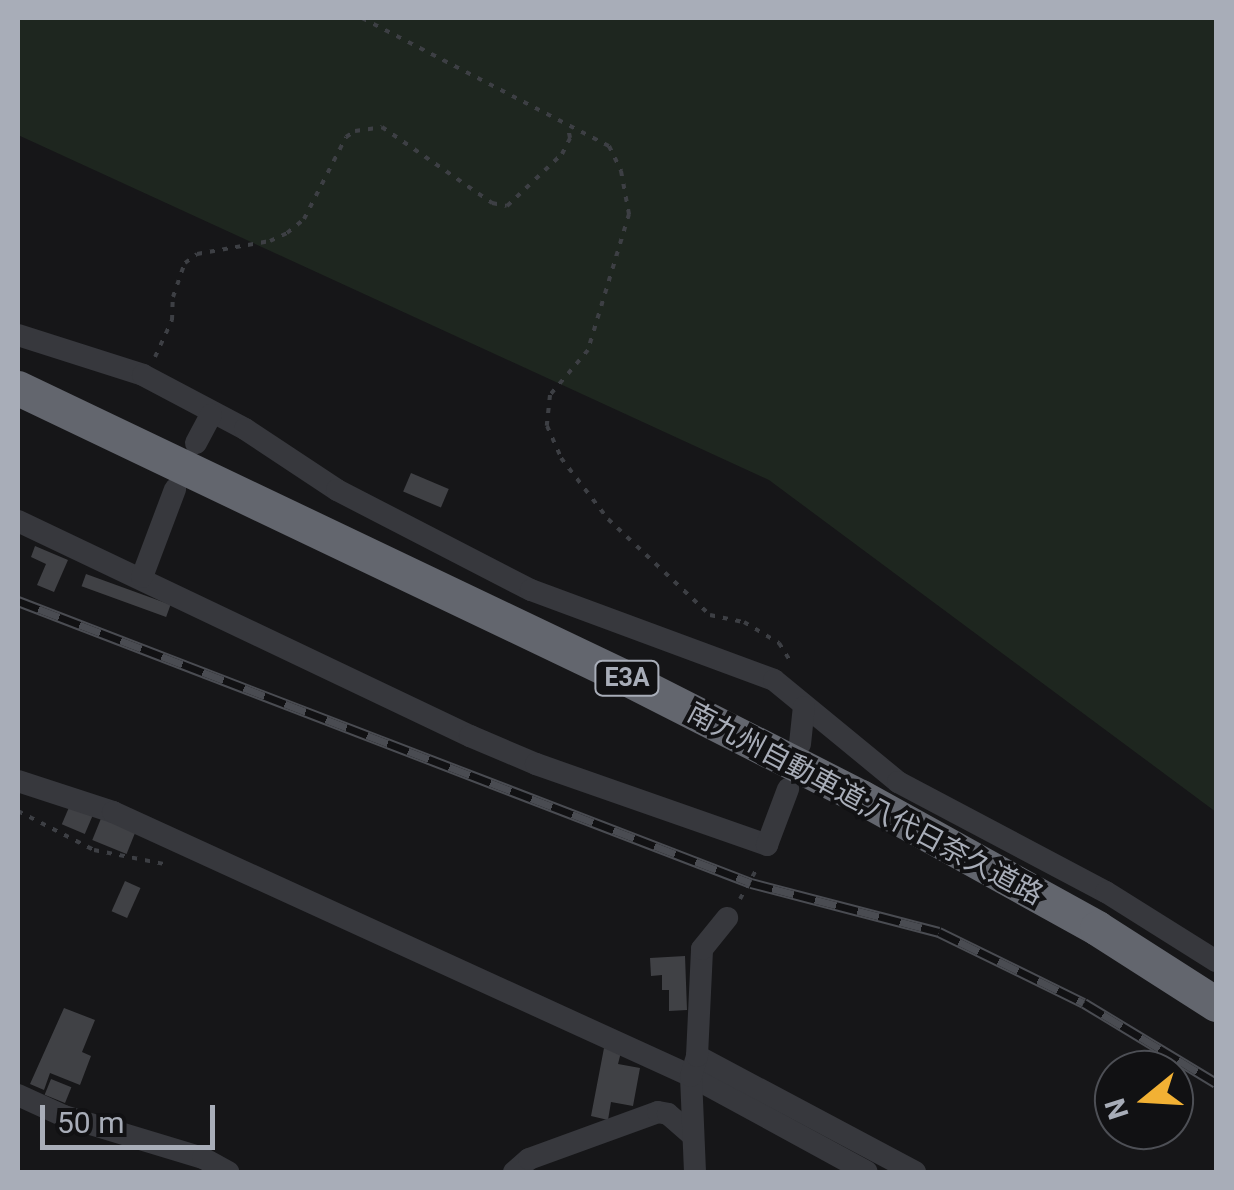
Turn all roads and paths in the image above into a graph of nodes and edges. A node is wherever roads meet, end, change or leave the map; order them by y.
1 (362, 18) edge
2 (568, 128) junction
3 (18, 335) edge
4 (142, 375) junction
5 (18, 388) edge
6 (212, 415) junction
7 (196, 443) dead end
8 (176, 489) dead end
9 (18, 522) edge
10 (142, 577) junction
11 (804, 707) junction
12 (800, 744) dead end
13 (18, 781) edge
14 (788, 789) dead end
15 (18, 811) edge
16 (200, 851) junction
17 (728, 918) dead end
18 (1216, 961) edge
19 (1216, 1004) edge
20 (694, 1066) junction
21 (18, 1095) edge
22 (693, 1136) junction
23 (228, 1172) edge
24 (514, 1172) edge
25 (695, 1172) edge
26 (866, 1172) edge
27 (915, 1172) edge

1 - 2 path
2 - 4 path
2 - 11 path
3 - 4 street
4 - 6 street
5 - 19 highway, 南九州自動車道;八代日奈久道路 / E3A
6 - 7 street
6 - 11 street
8 - 10 street
9 - 10 street
10 - 14 street
11 - 12 street
11 - 18 street
13 - 16 street
15 - 16 path
16 - 20 street
17 - 20 street
20 - 22 street
20 - 26 street
20 - 27 street
21 - 23 street
22 - 24 street
22 - 25 street

